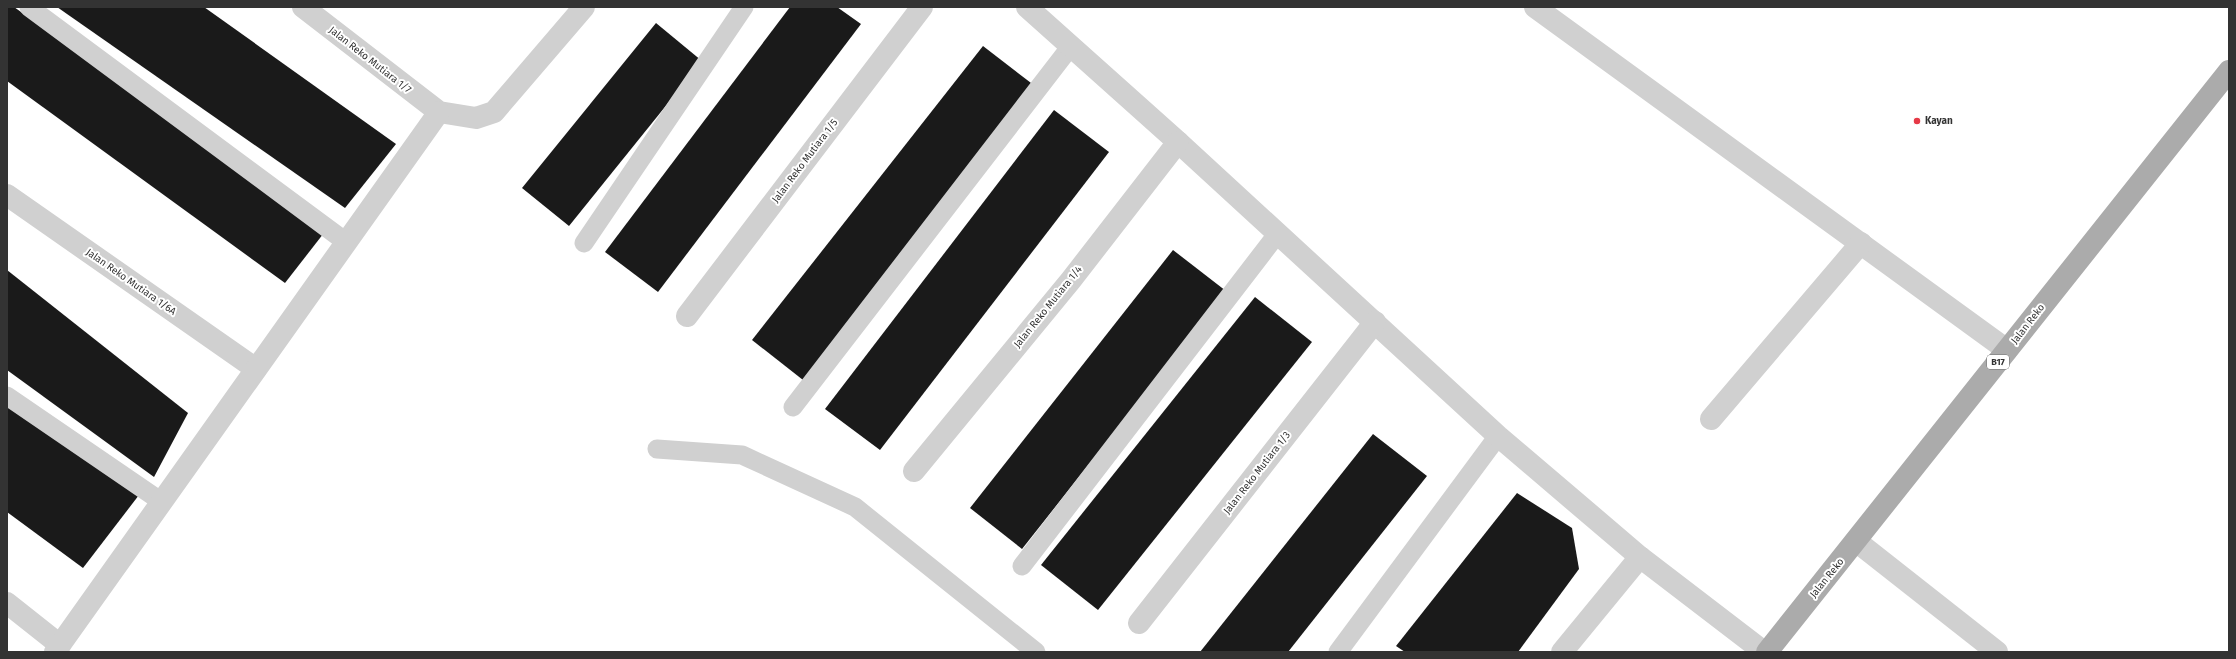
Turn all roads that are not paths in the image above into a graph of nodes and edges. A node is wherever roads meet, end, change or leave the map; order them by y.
1 (29, 7) edge
2 (303, 7) edge
3 (584, 7) edge
4 (744, 7) edge
5 (922, 7) edge
6 (1027, 7) edge
7 (1535, 7) edge
8 (1071, 46) junction
9 (2229, 71) edge
10 (439, 112) junction
11 (1178, 142) junction
12 (7, 195) edge
13 (1278, 233) junction
14 (346, 242) junction
15 (584, 243) dead end
16 (1861, 243) junction
17 (687, 316) dead end
18 (1375, 322) junction
19 (2007, 350) junction
20 (256, 370) junction
21 (7, 396) edge
22 (793, 407) dead end
23 (1711, 419) dead end
24 (1498, 436) junction
25 (657, 449) dead end
26 (914, 470) dead end
27 (162, 502) junction
28 (1856, 540) junction
29 (1640, 557) junction
30 (1022, 566) dead end
31 (7, 603) edge
32 (1139, 623) dead end
33 (58, 648) edge
34 (1036, 652) edge
35 (1338, 652) edge
36 (1562, 652) edge
37 (1764, 652) edge
38 (1767, 652) edge
39 (1997, 652) edge

1 - 14 lane
2 - 10 street, Jalan Reko Mutiara 1/7
3 - 10 street
4 - 15 lane
5 - 17 street, Jalan Reko Mutiara 1/5
6 - 8 street
7 - 16 street
8 - 11 street
8 - 22 lane
9 - 19 main road, Jalan Reko / B17
10 - 14 street
11 - 13 street
11 - 26 street, Jalan Reko Mutiara 1/4
12 - 20 street, Jalan Reko Mutiara 1/6A
13 - 18 street
13 - 30 lane
14 - 20 street
16 - 19 street
16 - 23 street
18 - 24 street
18 - 32 street, Jalan Reko Mutiara 1/3
19 - 28 main road, Jalan Reko / B17
20 - 27 street
21 - 27 lane
24 - 29 street
24 - 35 lane
25 - 34 lane
27 - 33 street
28 - 38 main road, Jalan Reko / B17
28 - 39 street
29 - 36 street
29 - 37 street
31 - 33 street

